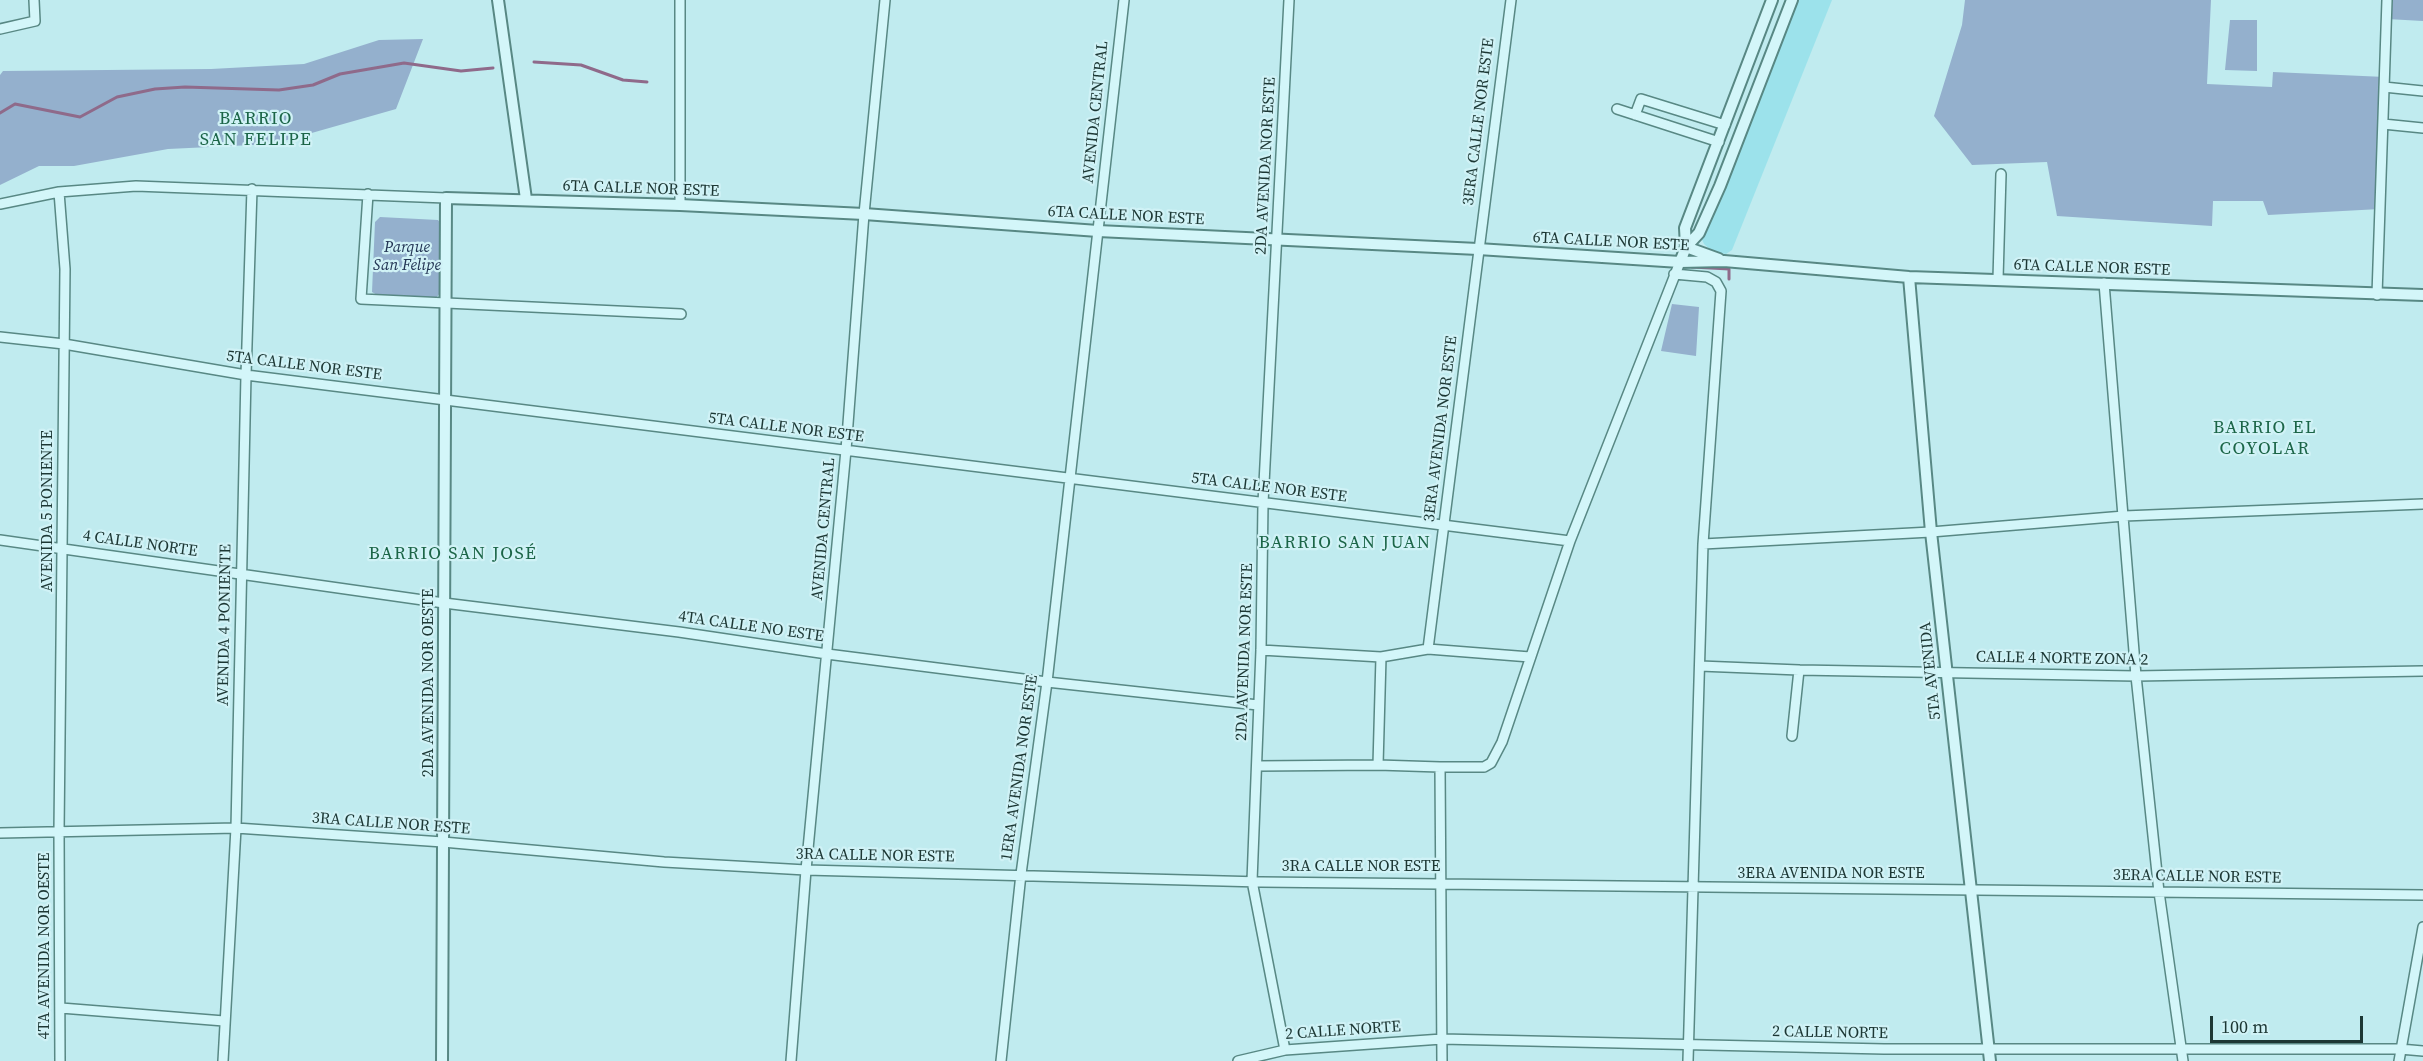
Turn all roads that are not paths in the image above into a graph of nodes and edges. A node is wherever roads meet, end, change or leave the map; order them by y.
1 (34, 0) edge
2 (498, 0) edge
3 (680, 0) edge
4 (885, 0) edge
5 (1124, 0) edge
6 (1289, 0) edge
7 (1511, 0) edge
8 (1772, 0) edge
9 (1792, 0) edge
10 (2387, 0) edge
11 (0, 29) edge
12 (1744, 77) junction
13 (1760, 84) junction
14 (2385, 87) junction
15 (2423, 91) edge
16 (1617, 109) dead end
17 (1635, 115) junction
18 (2383, 124) junction
19 (1725, 125) junction
20 (2423, 128) edge
21 (1719, 142) junction
22 (1714, 157) junction
23 (1729, 164) junction
24 (2001, 174) dead end
25 (252, 189) junction
26 (59, 192) junction
27 (368, 194) junction
28 (446, 198) junction
29 (526, 199) junction
30 (0, 204) edge
31 (680, 205) junction
32 (864, 214) junction
33 (1098, 231) junction
34 (1278, 238) junction
35 (1686, 247) junction
36 (1478, 249) junction
37 (1724, 261) junction
38 (1680, 262) junction
39 (1674, 274) junction
40 (1909, 277) junction
41 (1998, 279) junction
42 (2103, 283) junction
43 (2377, 295) junction
44 (2423, 295) edge
45 (446, 304) junction
46 (681, 314) dead end
47 (0, 337) edge
48 (64, 344) junction
49 (246, 375) junction
50 (444, 398) junction
51 (846, 450) junction
52 (1069, 479) junction
53 (1263, 503) junction
54 (2423, 504) edge
55 (2124, 516) junction
56 (1445, 525) junction
57 (1931, 532) junction
58 (0, 540) edge
59 (1570, 541) junction
60 (1702, 544) junction
61 (63, 548) junction
62 (241, 573) junction
63 (444, 603) junction
64 (1428, 649) junction
65 (1261, 650) junction
66 (827, 654) junction
67 (1381, 657) junction
68 (1530, 657) junction
69 (1700, 666) junction
70 (1799, 670) junction
71 (2423, 671) edge
72 (1947, 672) junction
73 (2136, 676) junction
74 (1047, 682) junction
75 (1258, 705) junction
76 (1792, 736) dead end
77 (1378, 765) junction
78 (1257, 766) junction
79 (1440, 768) junction
80 (236, 828) junction
81 (59, 831) junction
82 (0, 833) edge
83 (443, 842) junction
84 (806, 870) junction
85 (1021, 874) junction
86 (1251, 882) junction
87 (1440, 883) junction
88 (1692, 888) junction
89 (1970, 890) junction
90 (2159, 892) junction
91 (2423, 896) edge
92 (2423, 927) edge
93 (61, 1008) junction
94 (224, 1021) junction
95 (1442, 1039) junction
96 (1688, 1043) junction
97 (2400, 1048) junction
98 (1884, 1049) junction
99 (2181, 1049) junction
100 (1285, 1050) junction
101 (2423, 1051) edge
102 (1990, 1055) edge
103 (60, 1061) edge
104 (223, 1061) edge
105 (441, 1061) edge
106 (791, 1061) edge
107 (1001, 1061) edge
108 (1238, 1061) edge
109 (1442, 1061) edge
110 (1688, 1061) edge
111 (1884, 1061) edge
112 (2183, 1061) edge
113 (2399, 1061) edge

1 - 11 street
2 - 29 street
3 - 31 street
4 - 32 street, AVENIDA CENTRAL
5 - 33 street, AVENIDA CENTRAL
6 - 34 street, 2DA AVENIDA NOR ESTE
7 - 36 street, 3ERA CALLE NOR ESTE
8 - 12 street
9 - 13 street
10 - 14 street
12 - 13 street
12 - 19 street
13 - 23 street
14 - 15 street
14 - 18 street
16 - 17 street
17 - 19 street
17 - 21 street
18 - 20 street
18 - 43 street
19 - 21 street
21 - 22 street
22 - 23 street
22 - 35 street
23 - 35 street
24 - 41 street
25 - 26 street
25 - 27 street
25 - 49 street, AVENIDA 4 PONIENTE
26 - 30 street
26 - 48 street, AVENIDA 5 PONIENTE
27 - 28 street
27 - 45 street
28 - 29 street, 6TA CALLE NOR ESTE
28 - 45 street, 2DA AVENIDA NOR OESTE
29 - 31 street, 6TA CALLE NOR ESTE
31 - 32 street, 6TA CALLE NOR ESTE
32 - 33 street, 6TA CALLE NOR ESTE
32 - 51 street, AVENIDA CENTRAL
33 - 34 street, 6TA CALLE NOR ESTE
33 - 52 street, AVENIDA CENTRAL
34 - 36 street, 6TA CALLE NOR ESTE
34 - 53 street, 2DA AVENIDA NOR ESTE
35 - 37 street, 6TA CALLE NOR ESTE
35 - 38 street
36 - 38 street, 6TA CALLE NOR ESTE
36 - 56 street, 3ERA AVENIDA NOR ESTE
37 - 38 street, 6TA CALLE NOR ESTE
37 - 40 street, 6TA CALLE NOR ESTE
38 - 39 street
39 - 59 street
39 - 60 street
40 - 41 street, 6TA CALLE NOR ESTE
40 - 57 street, 5TA AVENIDA
41 - 42 street, 6TA CALLE NOR ESTE
42 - 43 street, 6TA CALLE NOR ESTE
42 - 55 street
43 - 44 street, 6TA CALLE NOR ESTE
45 - 46 street
45 - 50 street, 2DA AVENIDA NOR OESTE
47 - 48 street, 5TA CALLE NOR ESTE
48 - 49 street, 5TA CALLE NOR ESTE
48 - 61 street, AVENIDA 5 PONIENTE
49 - 50 street, 5TA CALLE NOR ESTE
49 - 62 street, AVENIDA 4 PONIENTE
50 - 51 street, 5TA CALLE NOR ESTE
50 - 63 street, 2DA AVENIDA NOR OESTE
51 - 52 street, 5TA CALLE NOR ESTE
51 - 66 street, AVENIDA CENTRAL
52 - 53 street, 5TA CALLE NOR ESTE
52 - 74 street, 1ERA AVENIDA NOR ESTE
53 - 56 street, 5TA CALLE NOR ESTE
53 - 65 street, 2DA AVENIDA NOR ESTE
54 - 55 street
55 - 57 street
55 - 73 street
56 - 59 street, 5TA CALLE NOR ESTE
56 - 64 street, 3ERA AVENIDA NOR ESTE
57 - 60 street
57 - 72 street, 5TA AVENIDA
58 - 61 street, 4 CALLE NORTE
59 - 68 street
60 - 69 street
61 - 62 street, 4 CALLE NORTE
61 - 81 street, AVENIDA 5 PONIENTE
62 - 63 street, 4TA CALLE NO ESTE
62 - 80 street, AVENIDA 4 PONIENTE
63 - 66 street, 4TA CALLE NO ESTE
63 - 83 street, 2DA AVENIDA NOR OESTE
64 - 67 street
64 - 68 street
65 - 67 street
65 - 75 street, 2DA AVENIDA NOR ESTE
66 - 74 street, 4TA CALLE NO ESTE
66 - 84 street, AVENIDA CENTRAL
67 - 77 street
68 - 79 street
69 - 70 street, CALLE 4 NORTE ZONA 2
69 - 88 street
70 - 72 street, CALLE 4 NORTE ZONA 2
70 - 76 street
71 - 73 street, CALLE 4 NORTE ZONA 2
72 - 73 street, CALLE 4 NORTE ZONA 2
72 - 89 street, 5TA AVENIDA
73 - 90 street
74 - 75 street, 4TA CALLE NO ESTE
74 - 85 street, 1ERA AVENIDA NOR ESTE
75 - 78 street, 2DA AVENIDA NOR ESTE
77 - 78 street
77 - 79 street
78 - 86 street, 2DA AVENIDA NOR ESTE
79 - 87 street
80 - 81 street, 3RA CALLE NOR ESTE
80 - 83 street, 3RA CALLE NOR ESTE
80 - 94 street, AVENIDA 4 PONIENTE
81 - 82 street, 3RA CALLE NOR ESTE
81 - 93 street, 4TA AVENIDA NOR OESTE
83 - 84 street, 3RA CALLE NOR ESTE
83 - 105 street, 2DA AVENIDA NOR OESTE
84 - 85 street, 3RA CALLE NOR ESTE
84 - 106 street, AVENIDA CENTRAL
85 - 86 street, 3RA CALLE NOR ESTE
85 - 107 street, 1ERA AVENIDA NOR ESTE
86 - 87 street, 3RA CALLE NOR ESTE
86 - 100 street, 2DA AVENIDA NOR ESTE
87 - 88 street, 3RA CALLE NOR ESTE
87 - 95 street
88 - 89 street, 3ERA AVENIDA NOR ESTE
88 - 96 street
89 - 90 street, 3ERA CALLE NOR ESTE
89 - 102 street, 5TA AVENIDA
90 - 91 street, 3ERA CALLE NOR ESTE
90 - 99 street
92 - 97 street
93 - 94 street
93 - 103 street, 4TA AVENIDA NOR OESTE
94 - 104 street, AVENIDA 4 PONIENTE
95 - 96 street, 2 CALLE NORTE
95 - 100 street, 2 CALLE NORTE
95 - 109 street
96 - 98 street, 2 CALLE NORTE
96 - 110 street
97 - 99 street, 2 CALLE NORTE
97 - 101 street, 2 CALLE NORTE
97 - 113 street
98 - 102 street, 2 CALLE NORTE
98 - 111 street
99 - 102 street, 2 CALLE NORTE
99 - 112 street
100 - 108 street, 2 CALLE NORTE

